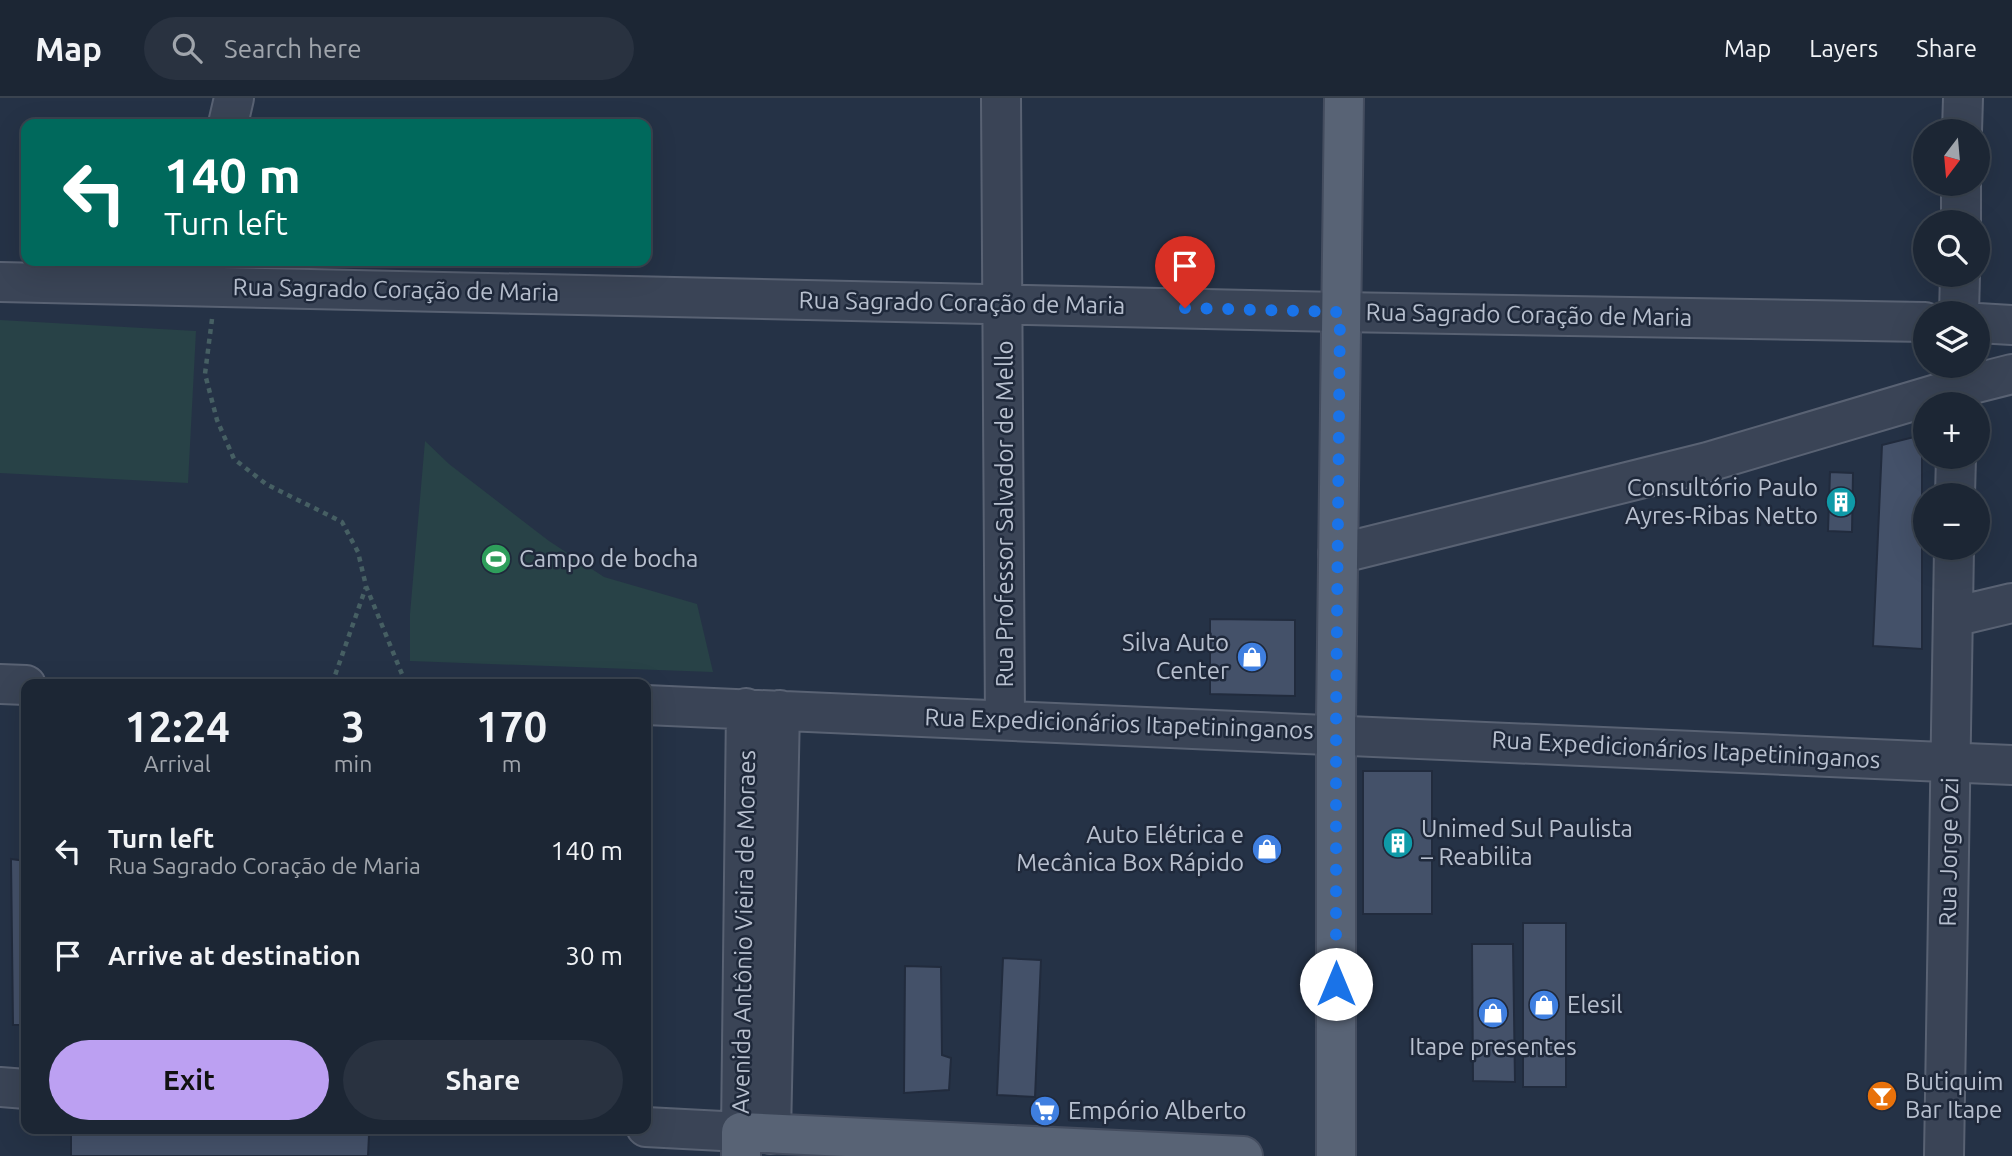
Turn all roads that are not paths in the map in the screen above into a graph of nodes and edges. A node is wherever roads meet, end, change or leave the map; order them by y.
1 (234, 98) edge
2 (1001, 98) edge
3 (1345, 98) edge
4 (1963, 98) edge
5 (229, 119) edge
6 (1962, 119) edge
7 (200, 278) edge
8 (0, 282) edge
9 (1003, 304) junction
10 (1340, 312) junction
11 (1913, 322) edge
12 (1990, 324) edge
13 (2012, 325) edge
14 (2012, 374) edge
15 (1957, 386) edge
16 (1338, 554) junction
17 (1954, 560) edge
18 (2012, 603) edge
19 (1953, 617) junction
20 (0, 684) edge
21 (21, 685) edge
22 (651, 705) edge
23 (763, 709) junction
24 (1006, 720) junction
25 (1336, 734) junction
26 (1950, 762) junction
27 (2012, 765) edge
28 (0, 1087) edge
29 (21, 1088) edge
30 (651, 1128) edge
31 (756, 1145) edge
32 (1243, 1156) edge
33 (1336, 1156) edge
34 (1944, 1156) edge

1 - 5 street
2 - 9 street, Rua Professor Salvador de Mello
3 - 10 main road
4 - 6 street
7 - 8 street, Rua Sagrado Coração de Maria
7 - 9 street, Rua Sagrado Coração de Maria
9 - 10 street, Rua Sagrado Coração de Maria
9 - 24 street, Rua Professor Salvador de Mello
10 - 11 street, Rua Sagrado Coração de Maria
10 - 16 main road
12 - 13 street
14 - 15 street
15 - 16 street
16 - 25 main road
17 - 19 street, Rua Jorge Ozi
18 - 19 street
19 - 26 street, Rua Jorge Ozi
20 - 21 street
22 - 23 street, Rua Expedicionários Itapetininganos
23 - 24 street, Rua Expedicionários Itapetininganos
23 - 31 street, Avenida Antônio Vieira de Moraes
24 - 25 street, Rua Expedicionários Itapetininganos
25 - 26 street, Rua Expedicionários Itapetininganos
25 - 33 main road
26 - 27 street, Rua Expedicionários Itapetininganos
26 - 34 street, Rua Jorge Ozi
28 - 29 street
30 - 31 street
31 - 32 main road

